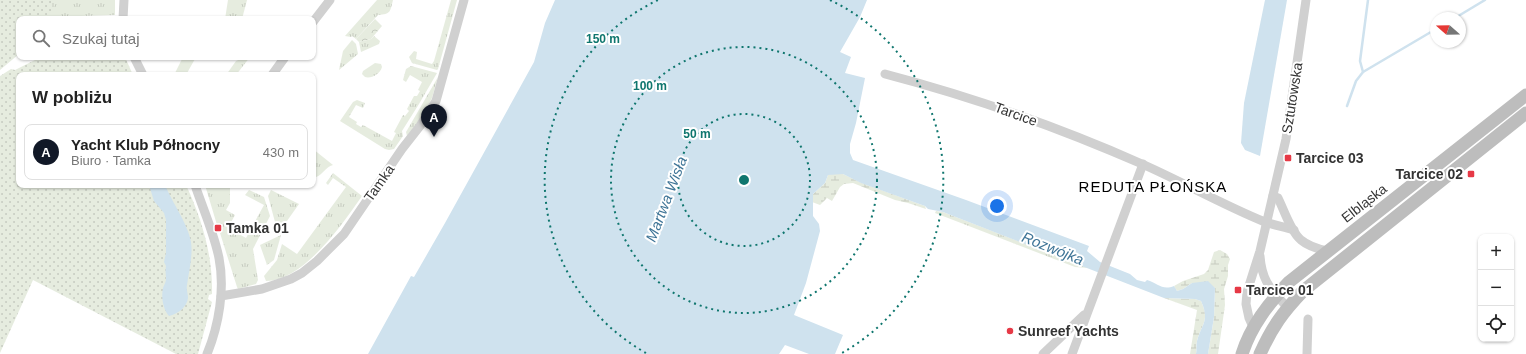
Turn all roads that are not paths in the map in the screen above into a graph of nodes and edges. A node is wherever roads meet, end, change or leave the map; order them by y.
1 (124, 0) edge
2 (330, 0) edge
3 (464, 0) edge
4 (1306, 0) edge
5 (123, 16) edge
6 (316, 18) edge
7 (136, 60) edge
8 (283, 60) edge
9 (142, 72) edge
10 (274, 72) edge
11 (885, 74) dead end
12 (1526, 95) edge
13 (1526, 113) edge
14 (1143, 164) junction
15 (196, 188) edge
16 (1273, 196) junction
17 (1266, 222) junction
18 (1294, 230) junction
19 (1260, 251) junction
20 (1327, 252) junction
21 (1277, 295) junction
22 (221, 296) junction
23 (1287, 307) junction
24 (1086, 313) junction
25 (1308, 319) dead end
26 (1253, 327) junction
27 (207, 354) edge
28 (1043, 354) edge
29 (1072, 354) edge
30 (1242, 354) edge
31 (1260, 354) edge
32 (1307, 354) edge

1 - 5 street
2 - 6 street
3 - 22 street, Tamka
4 - 16 street, Sztutowska
7 - 9 street
8 - 10 street
11 - 14 street, Tarcice
12 - 20 main road, Elbląska
13 - 23 main road
14 - 17 street, Tarcice
14 - 24 street
15 - 22 street
16 - 17 street, Sztutowska
16 - 18 street
17 - 18 street, Tarcice
17 - 19 street, Sztutowska
18 - 20 street
19 - 21 street, Sztutowska
19 - 26 street, Sztutowska
20 - 21 main road, Elbląska
21 - 23 street, Sztutowska
21 - 26 main road, Elbląska
22 - 27 street
23 - 31 main road
24 - 28 street
24 - 29 street
25 - 32 street
26 - 30 main road, Elbląska

